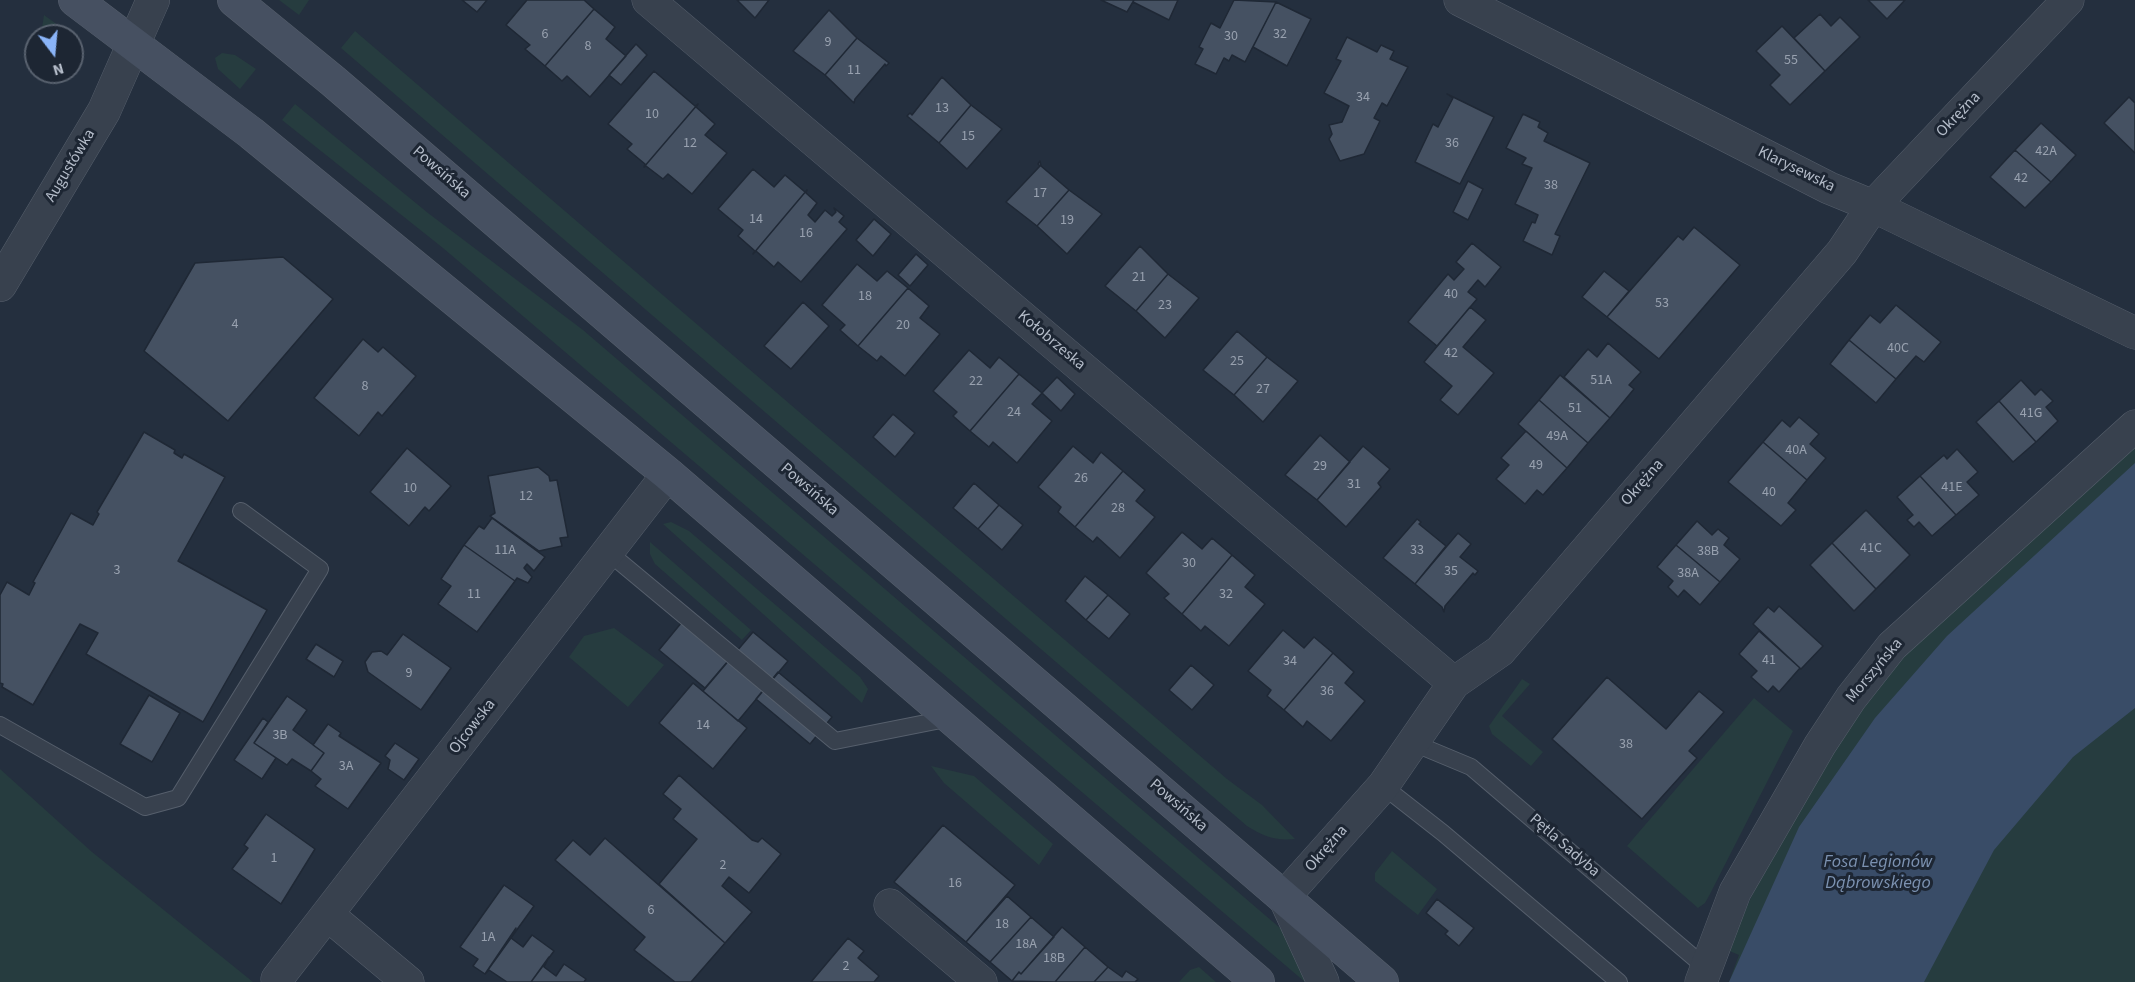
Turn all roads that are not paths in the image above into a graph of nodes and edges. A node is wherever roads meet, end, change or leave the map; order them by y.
1 (75, 0) edge
2 (153, 0) edge
3 (234, 0) edge
4 (648, 0) edge
5 (1460, 0) edge
6 (2068, 0) edge
7 (134, 43) junction
8 (1873, 206) junction
9 (0, 285) edge
10 (2135, 333) edge
11 (2135, 426) edge
12 (668, 474) junction
13 (241, 511) dead end
14 (608, 552) junction
15 (1454, 683) junction
16 (952, 718) junction
17 (0, 725) edge
18 (1411, 742) junction
19 (1383, 786) junction
20 (1284, 897) junction
21 (890, 905) dead end
22 (328, 915) junction
23 (1704, 975) edge
24 (277, 979) dead end
25 (408, 982) edge
26 (981, 982) edge
27 (1258, 982) edge
28 (1323, 982) edge
29 (1382, 982) edge
30 (1619, 982) edge

1 - 7 main road
2 - 7 street, Augustówka
3 - 20 main road, Powsińska
4 - 15 street, Kołobrzeska
5 - 8 street, Klarysewska
6 - 8 street, Okrężna
7 - 9 street, Augustówka
7 - 12 main road
8 - 10 street, Klarysewska
8 - 15 street, Okrężna
11 - 23 street, Morszyńska
12 - 14 street, Ojcowska
12 - 16 main road
13 - 17 lane
14 - 16 lane
14 - 22 street, Ojcowska
15 - 18 street, Okrężna
16 - 27 main road
18 - 19 street, Okrężna
18 - 23 lane, Pętla Sadyba
19 - 20 street, Okrężna
19 - 30 lane
20 - 28 street
20 - 29 main road, Powsińska
21 - 26 street
22 - 24 street, Ojcowska
22 - 25 street

